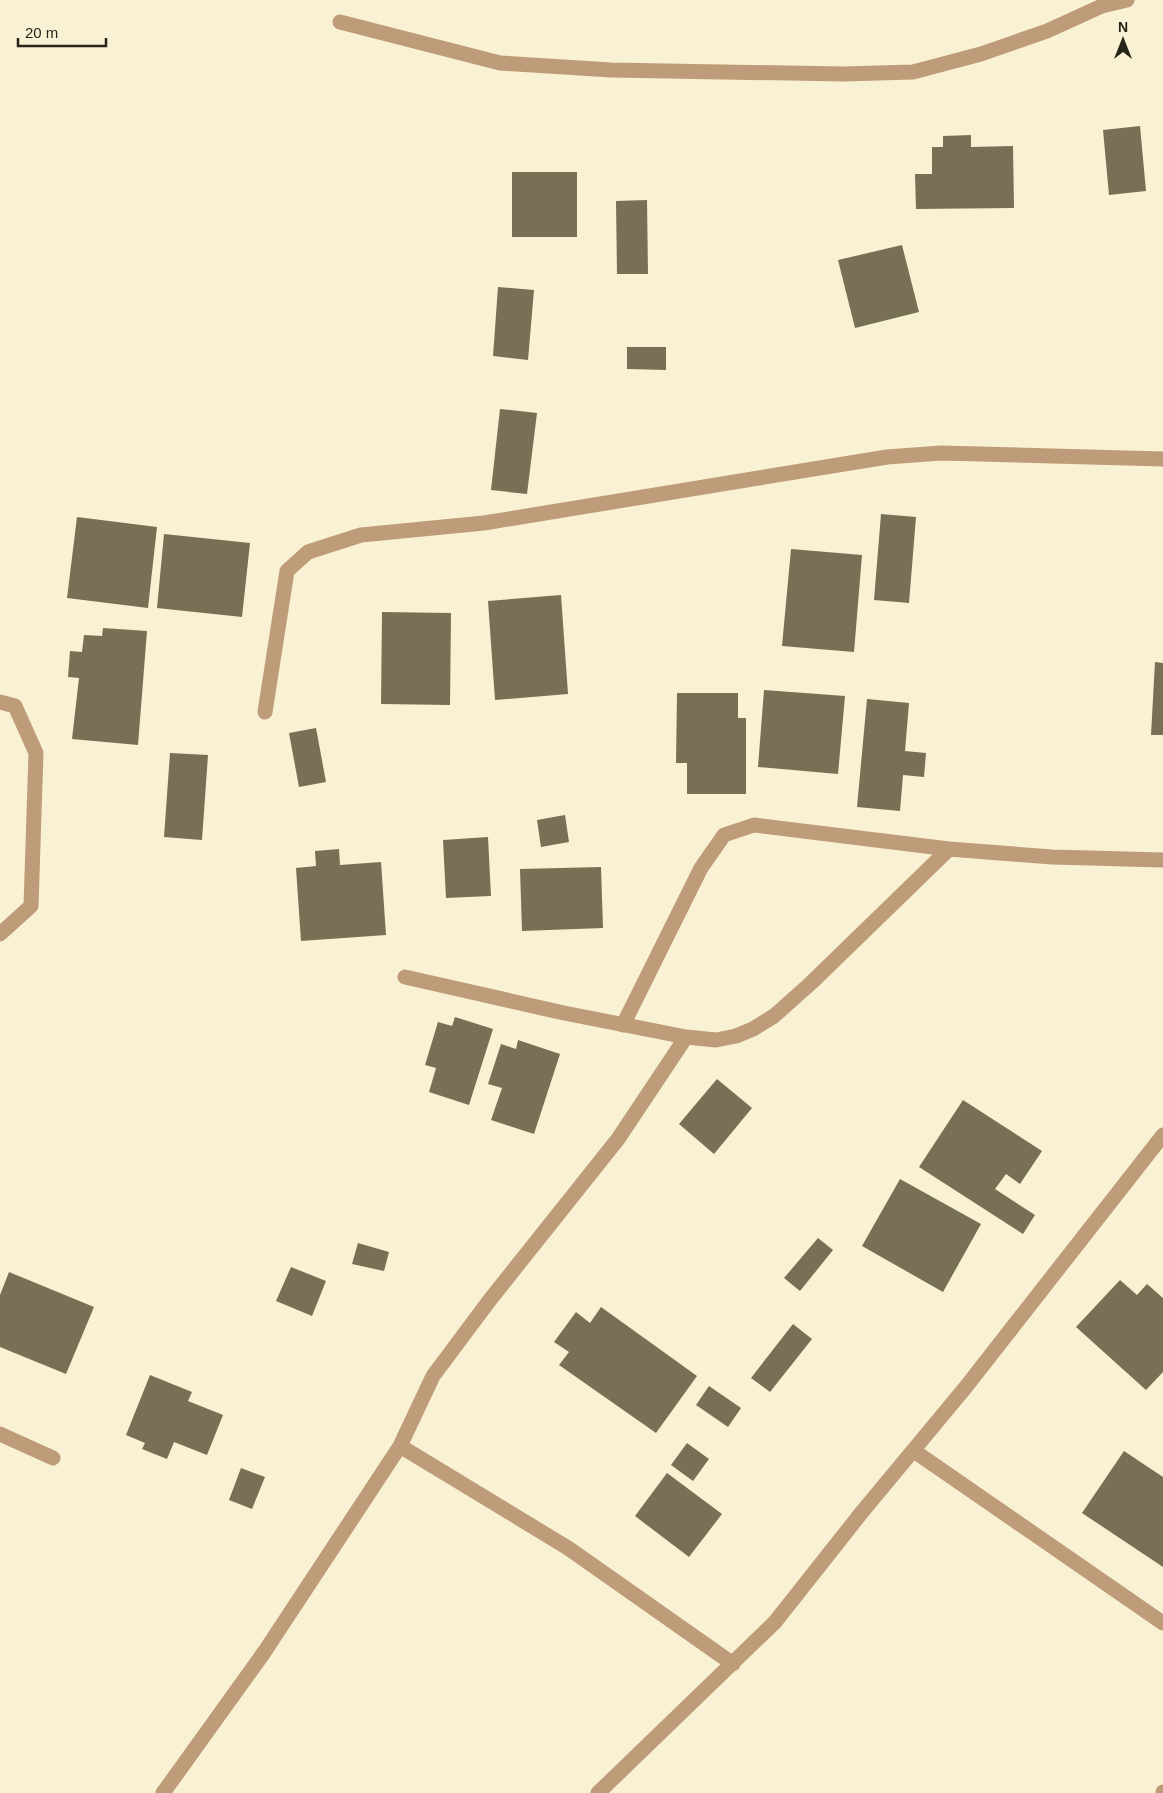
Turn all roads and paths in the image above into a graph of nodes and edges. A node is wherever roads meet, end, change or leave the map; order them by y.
1 (1127, 0) edge
2 (340, 22) dead end
3 (1163, 459) edge
4 (0, 702) edge
5 (266, 712) dead end
6 (949, 849) junction
7 (1163, 860) edge
8 (0, 934) edge
9 (405, 977) dead end
10 (622, 1025) junction
11 (686, 1038) junction
12 (1163, 1135) edge
13 (0, 1434) edge
14 (400, 1446) junction
15 (914, 1451) junction
16 (53, 1458) dead end
17 (1163, 1623) edge
18 (733, 1664) junction
19 (163, 1793) edge
20 (598, 1793) edge

1 - 2 street
3 - 5 street
4 - 8 street
6 - 7 street
6 - 10 street
6 - 11 street
9 - 10 street
10 - 11 street
11 - 14 street
12 - 15 street
13 - 16 street
14 - 18 street
14 - 19 street
15 - 17 street
15 - 18 street
18 - 20 street

